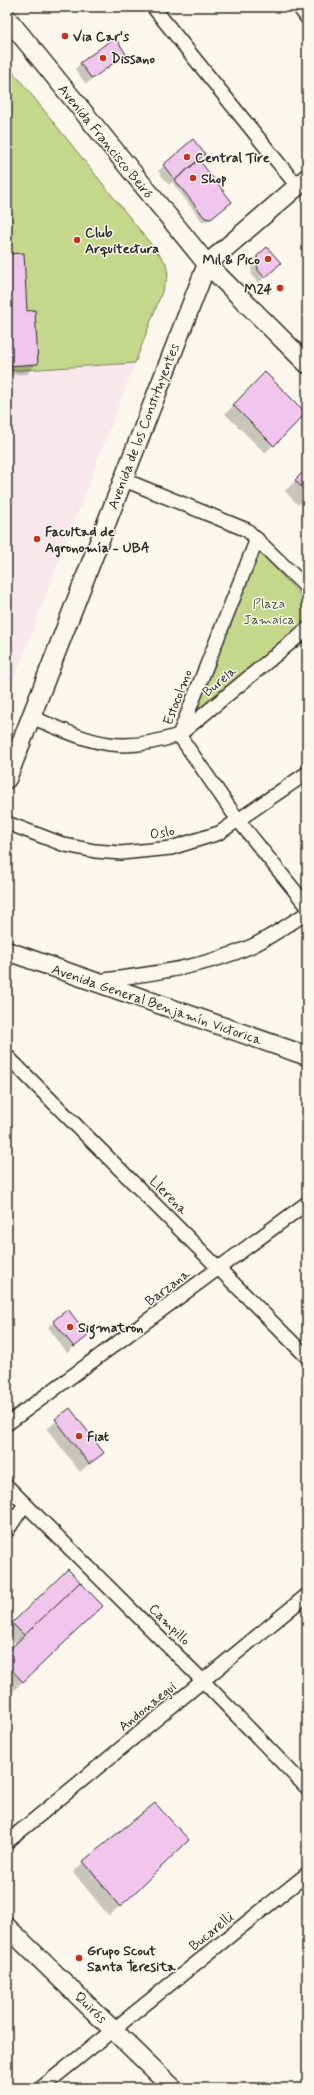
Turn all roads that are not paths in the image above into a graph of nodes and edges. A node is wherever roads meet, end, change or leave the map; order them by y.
1 (153, 7) edge
2 (298, 7) edge
3 (7, 18) edge
4 (307, 18) edge
5 (302, 182) edge
6 (207, 264) junction
7 (304, 357) edge
8 (122, 480) junction
9 (257, 539) junction
10 (307, 588) edge
11 (307, 629) edge
12 (31, 716) junction
13 (179, 735) junction
14 (307, 773) edge
15 (7, 779) edge
16 (238, 820) junction
17 (7, 823) edge
18 (307, 906) edge
19 (307, 913) edge
20 (7, 951) edge
21 (94, 982) junction
22 (7, 1056) edge
23 (307, 1056) edge
24 (307, 1203) edge
25 (220, 1268) junction
26 (307, 1357) edge
27 (7, 1424) edge
28 (7, 1486) edge
29 (25, 1504) junction
30 (7, 1531) edge
31 (307, 1595) edge
32 (203, 1681) junction
33 (307, 1788) edge
34 (7, 1842) edge
35 (307, 1874) edge
36 (7, 1927) edge
37 (115, 2030) junction
38 (41, 2088) edge
39 (173, 2088) edge

1 - 5 street
2 - 4 street
3 - 6 main road, Avenida Francisco Beiró
5 - 6 main road, Avenida de los Constituyentes
6 - 7 main road, Avenida Francisco Beiró
6 - 8 main road, Avenida de los Constituyentes
8 - 9 street
8 - 12 main road, Avenida de los Constituyentes
9 - 10 street
9 - 13 street, Estocolmo
11 - 13 street, Burela
12 - 13 street, Burela
12 - 15 main road, Avenida de los Constituyentes
13 - 16 street, Estocolmo
14 - 16 street, Oslo
16 - 17 street, Oslo
16 - 18 street, Estocolmo
19 - 21 street
20 - 21 main road, Avenida General Benjamín Victorica
21 - 23 main road, Avenida General Benjamín Victorica
22 - 25 street, Llerena
24 - 25 street, Barzana
25 - 26 street, Llerena
25 - 27 street, Barzana
28 - 29 street, Campillo
29 - 30 street
29 - 32 street, Campillo
31 - 32 street, Andonaegui
32 - 33 street, Campillo
32 - 34 street, Andonaegui
35 - 37 street, Bucarelli
36 - 37 main road, Quirós
37 - 38 street, Bucarelli
37 - 39 main road, Quirós

